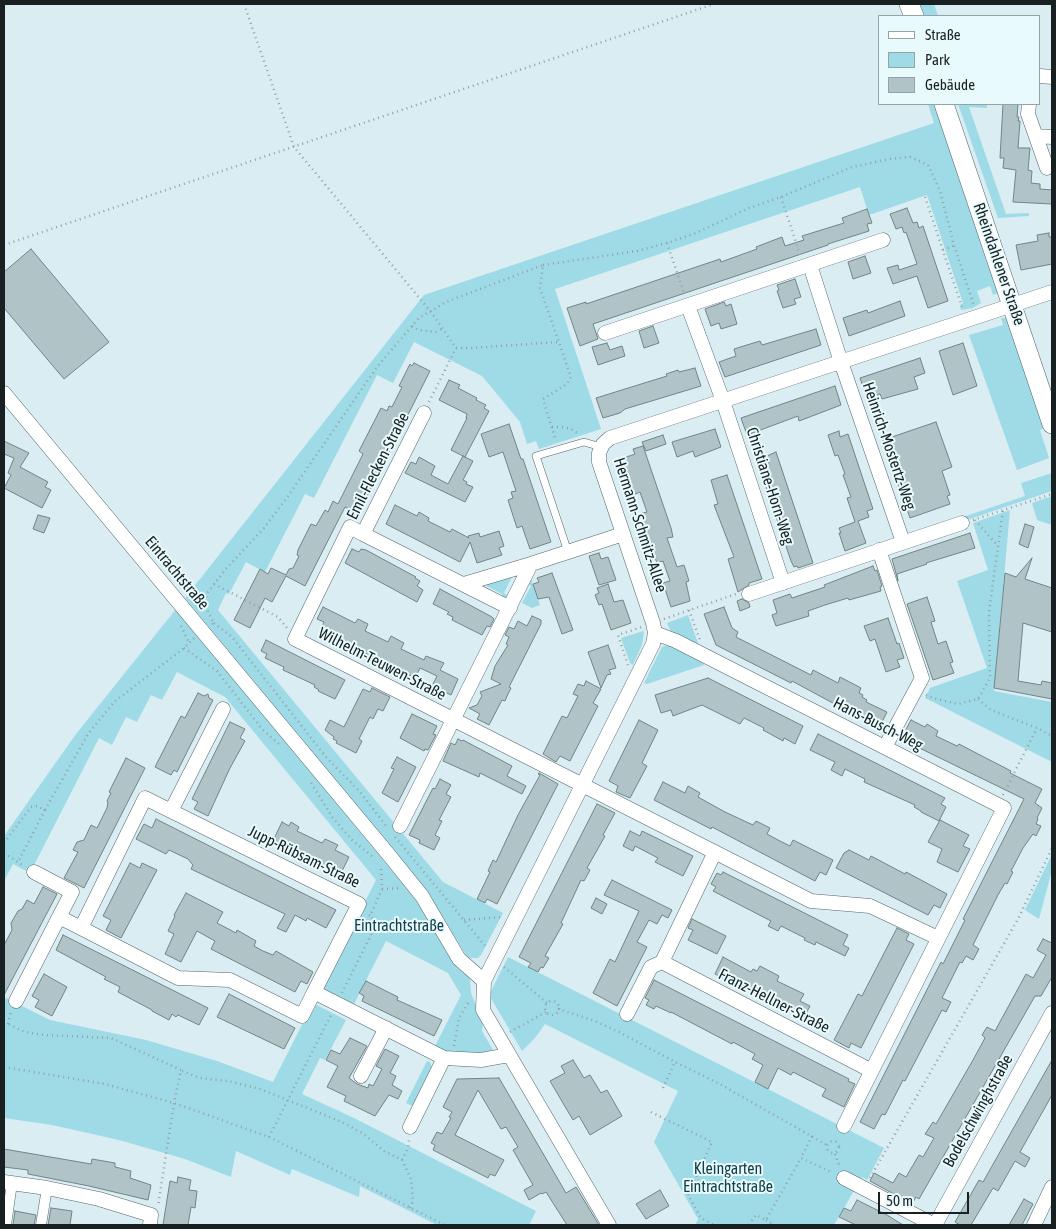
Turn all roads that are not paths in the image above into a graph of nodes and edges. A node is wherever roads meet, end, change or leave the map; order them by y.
1 (944, 105) edge
2 (1029, 105) edge
3 (1036, 136) junction
4 (1052, 137) edge
5 (1047, 168) dead end
6 (882, 240) dead end
7 (807, 266) junction
8 (1052, 292) edge
9 (1013, 305) junction
10 (688, 306) junction
11 (605, 333) dead end
12 (841, 362) junction
13 (4, 393) edge
14 (723, 401) junction
15 (424, 414) road end
16 (1052, 424) edge
17 (601, 447) junction
18 (968, 521) road end
19 (363, 534) junction
20 (623, 534) junction
21 (903, 542) junction
22 (879, 550) junction
23 (568, 552) junction
24 (531, 564) junction
25 (783, 583) junction
26 (464, 584) junction
27 (749, 594) road end
28 (510, 608) junction
29 (654, 628) junction
30 (294, 638) joint
31 (223, 709) dead end
32 (453, 720) junction
33 (885, 747) junction
34 (582, 785) junction
35 (171, 811) junction
36 (400, 826) dead end
37 (715, 852) junction
38 (34, 872) dead end
39 (59, 918) junction
40 (81, 928) junction
41 (938, 938) junction
42 (662, 962) junction
43 (484, 981) junction
44 (314, 992) junction
45 (16, 1001) dead end
46 (1052, 1013) edge
47 (627, 1014) dead end
48 (386, 1028) junction
49 (509, 1055) junction
50 (444, 1058) junction
51 (870, 1070) junction
52 (361, 1076) dead end
53 (844, 1126) dead end
54 (410, 1127) road end
55 (844, 1178) road end
56 (8, 1183) edge
57 (1052, 1187) edge
58 (47, 1188) junction
59 (150, 1220) edge
60 (6, 1225) edge
61 (41, 1225) edge
62 (609, 1225) edge
63 (934, 1225) edge
64 (1034, 1225) edge

1 - 9 main road, Rheindahlener Straße
2 - 3 street
3 - 4 street
3 - 5 street
6 - 7 street
7 - 10 street
7 - 12 street, Heinrich-Mostertz-Weg
8 - 9 street, Hermann-Schmitz-Allee
9 - 12 street, Hermann-Schmitz-Allee
9 - 16 main road, Rheindahlener Straße
10 - 11 street
10 - 14 street, Christiane-Horn-Weg
12 - 14 street, Hermann-Schmitz-Allee
12 - 21 street, Heinrich-Mostertz-Weg
13 - 43 street, Eintrachtstraße
14 - 17 street, Hermann-Schmitz-Allee
14 - 25 street, Christiane-Horn-Weg
15 - 19 street, Emil-Flecken-Straße
17 - 20 street, Hermann-Schmitz-Allee
17 - 23 lane
18 - 21 street
19 - 26 street, Emil-Flecken-Straße
19 - 30 street, Emil-Flecken-Straße
20 - 23 street
20 - 29 street, Hermann-Schmitz-Allee
21 - 22 street
22 - 25 street
22 - 33 street
23 - 24 street
24 - 26 street
24 - 28 street
25 - 27 street
26 - 28 street, Emil-Flecken-Straße
28 - 32 street, Wilhelm-Teuwen-Straße
29 - 33 street, Hans-Busch-Weg
29 - 34 street
30 - 32 street, Wilhelm-Teuwen-Straße
31 - 35 street
32 - 34 street, Wilhelm-Teuwen-Straße
32 - 36 street, Wilhelm-Teuwen-Straße
33 - 41 street, Hans-Busch-Weg
34 - 37 street
34 - 43 street
35 - 40 street, Jupp-Rübsam-Straße
35 - 44 street, Jupp-Rübsam-Straße
37 - 41 street
37 - 42 street
38 - 39 street
39 - 40 street, Jupp-Rübsam-Straße
39 - 45 street
40 - 44 street, Jupp-Rübsam-Straße
41 - 51 street
42 - 47 street
42 - 51 street, Franz-Hellner-Straße
43 - 49 street
44 - 48 street
46 - 63 street, Bodelschwinghstraße
48 - 50 street
48 - 52 street
49 - 50 street
49 - 62 street
50 - 54 street
51 - 53 street
55 - 63 street
56 - 58 street
56 - 60 street
57 - 64 street
58 - 59 street
58 - 61 street

